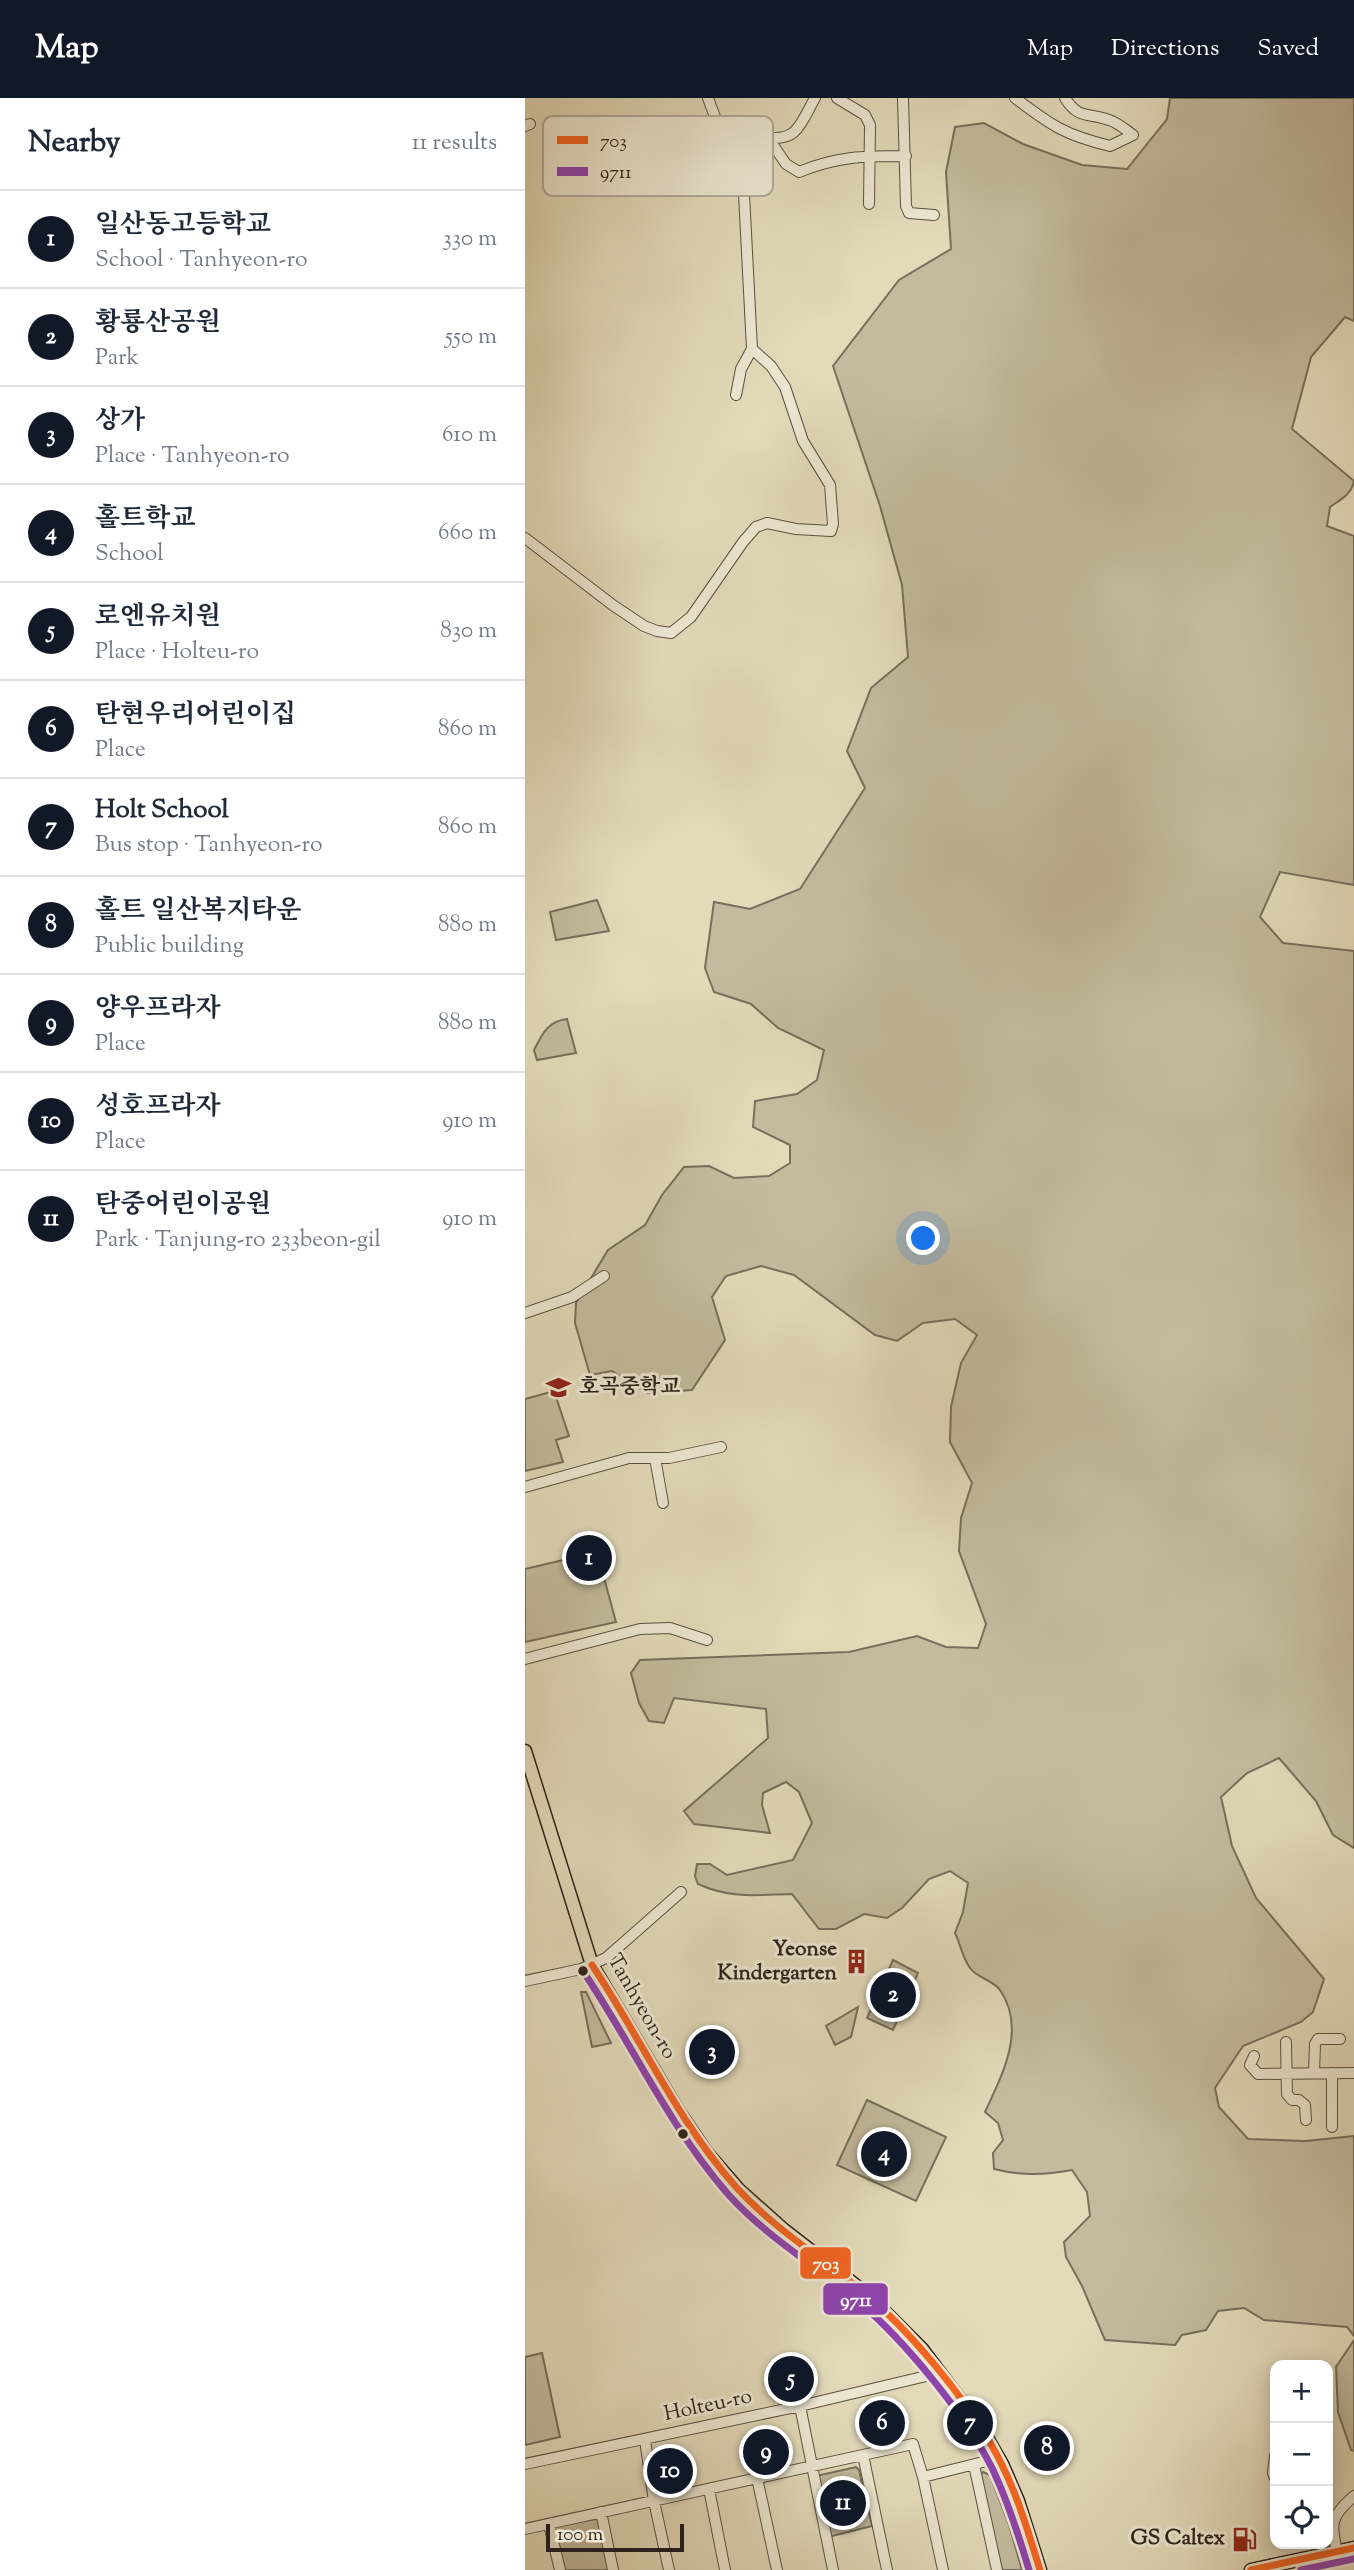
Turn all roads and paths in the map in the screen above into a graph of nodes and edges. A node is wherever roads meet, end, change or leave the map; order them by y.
1 (708, 98) edge
2 (815, 98) edge
3 (837, 98) edge
4 (903, 98) edge
5 (1015, 98) edge
6 (1065, 98) edge
7 (715, 116) edge
8 (773, 138) edge
9 (773, 145) edge
10 (868, 156) junction
11 (906, 156) junction
12 (744, 196) edge
13 (869, 204) dead end
14 (934, 215) dead end
15 (752, 349) junction
16 (736, 395) dead end
17 (525, 538) edge
18 (604, 1276) dead end
19 (525, 1313) edge
20 (721, 1447) dead end
21 (655, 1458) junction
22 (525, 1487) edge
23 (663, 1503) dead end
24 (707, 1640) dead end
25 (525, 1659) edge
26 (525, 1751) edge
27 (681, 1892) dead end
28 (592, 1965) junction
29 (525, 1981) edge
30 (1340, 2039) dead end
31 (1286, 2042) dead end
32 (1254, 2056) dead end
33 (1314, 2073) junction
34 (1332, 2073) junction
35 (1354, 2073) edge
36 (1287, 2074) junction
37 (1306, 2120) dead end
38 (1332, 2127) dead end
39 (939, 2373) junction
40 (800, 2406) junction
41 (645, 2440) junction
42 (863, 2455) junction
43 (999, 2458) junction
44 (525, 2464) edge
45 (974, 2465) junction
46 (811, 2466) junction
47 (923, 2477) junction
48 (757, 2478) junction
49 (709, 2489) junction
50 (1354, 2496) edge
51 (654, 2501) junction
52 (601, 2512) junction
53 (1333, 2522) edge
54 (549, 2524) junction
55 (525, 2529) edge
56 (1333, 2537) edge
57 (1354, 2548) edge
58 (1337, 2551) junction
59 (560, 2570) edge
60 (613, 2570) edge
61 (669, 2570) edge
62 (725, 2570) edge
63 (777, 2570) edge
64 (833, 2570) edge
65 (887, 2570) edge
66 (943, 2570) edge
67 (996, 2570) edge
68 (1040, 2570) edge
69 (1251, 2570) edge

1 - 7 street
2 - 8 street
3 - 10 street
4 - 11 street
5 - 6 street
9 - 10 street
10 - 11 street
10 - 13 street
11 - 14 street
12 - 15 street
15 - 16 street
15 - 17 street
18 - 19 street
20 - 21 street
21 - 22 street
21 - 23 street
24 - 25 street
26 - 28 main road, Tanhyeon-ro
27 - 28 street
28 - 29 street
28 - 39 main road, Tanhyeon-ro
30 - 33 street
31 - 36 street
32 - 36 street
33 - 34 street
33 - 36 street
34 - 35 street
34 - 38 street
36 - 37 street
39 - 40 street, Holteu-ro
39 - 43 main road, Tanhyeon-ro
40 - 41 street, Holteu-ro
40 - 46 street
41 - 44 street, Holteu-ro
41 - 51 street
42 - 46 street
42 - 47 street
42 - 65 street
43 - 45 street
43 - 68 main road, Tanhyeon-ro
45 - 47 street
45 - 67 street
46 - 48 street
46 - 64 street
47 - 66 street
48 - 49 street
48 - 63 street
49 - 51 street
49 - 62 street
50 - 53 street
51 - 52 street
51 - 61 street
52 - 54 street
52 - 60 street
54 - 55 street
54 - 59 street
56 - 58 street
57 - 58 main road
58 - 69 main road

